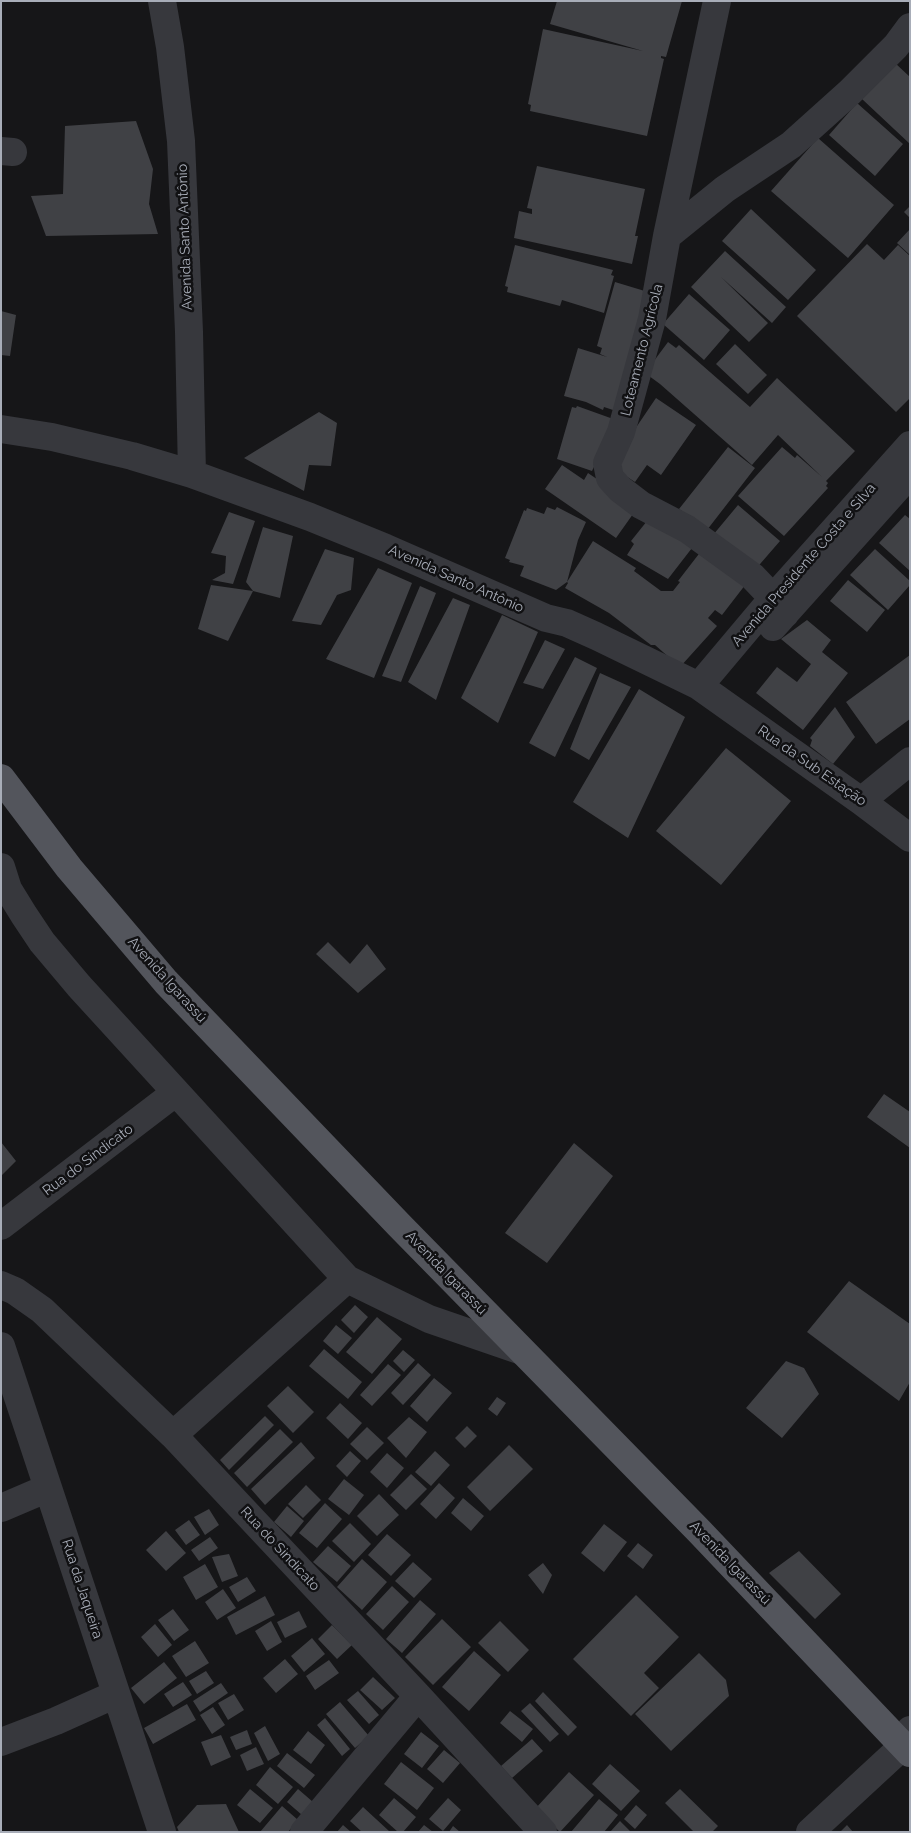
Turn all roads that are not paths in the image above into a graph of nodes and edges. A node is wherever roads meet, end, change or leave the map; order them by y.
1 (162, 1) edge
2 (717, 1) edge
3 (910, 27) edge
4 (667, 236) junction
5 (1, 429) edge
6 (910, 445) edge
7 (192, 474) junction
8 (910, 474) edge
9 (779, 606) junction
10 (706, 691) junction
11 (910, 761) edge
12 (1, 778) edge
13 (861, 801) junction
14 (910, 838) edge
15 (1, 867) edge
16 (175, 1093) junction
17 (1, 1226) edge
18 (347, 1279) junction
19 (1, 1285) edge
20 (1, 1346) edge
21 (522, 1351) junction
22 (173, 1436) junction
23 (48, 1488) junction
24 (1, 1508) edge
25 (116, 1694) junction
26 (418, 1696) junction
27 (1, 1742) edge
28 (908, 1743) edge
29 (162, 1832) edge
30 (304, 1832) edge
31 (543, 1832) edge
32 (810, 1832) edge

1 - 7 street, Avenida Santo Antônio
2 - 4 street, Loteamento Agrícola
3 - 4 street
4 - 9 street, Loteamento Agrícola
5 - 7 street, Avenida Santo Antônio
6 - 9 street, Avenida Presidente Costa e Silva
7 - 10 street, Avenida Santo Antônio
8 - 9 street, Avenida Presidente Costa e Silva
9 - 10 street, Avenida Presidente Costa e Silva
10 - 13 street, Rua da Sub Estação
11 - 13 street
12 - 21 main road, Avenida Igarassú
13 - 14 street, Rua da Sub Estação
15 - 16 street
16 - 17 street, Rua do Sindicato
16 - 18 street
18 - 21 street
18 - 22 street
19 - 22 street, Rua do Sindicato
20 - 23 street, Rua da Jaqueira
21 - 28 main road, Avenida Igarassú
22 - 26 street, Rua do Sindicato
23 - 24 street
23 - 25 street, Rua da Jaqueira
25 - 27 street
25 - 29 street, Rua da Jaqueira
26 - 30 street
26 - 31 street, Rua do Sindicato
28 - 32 street

